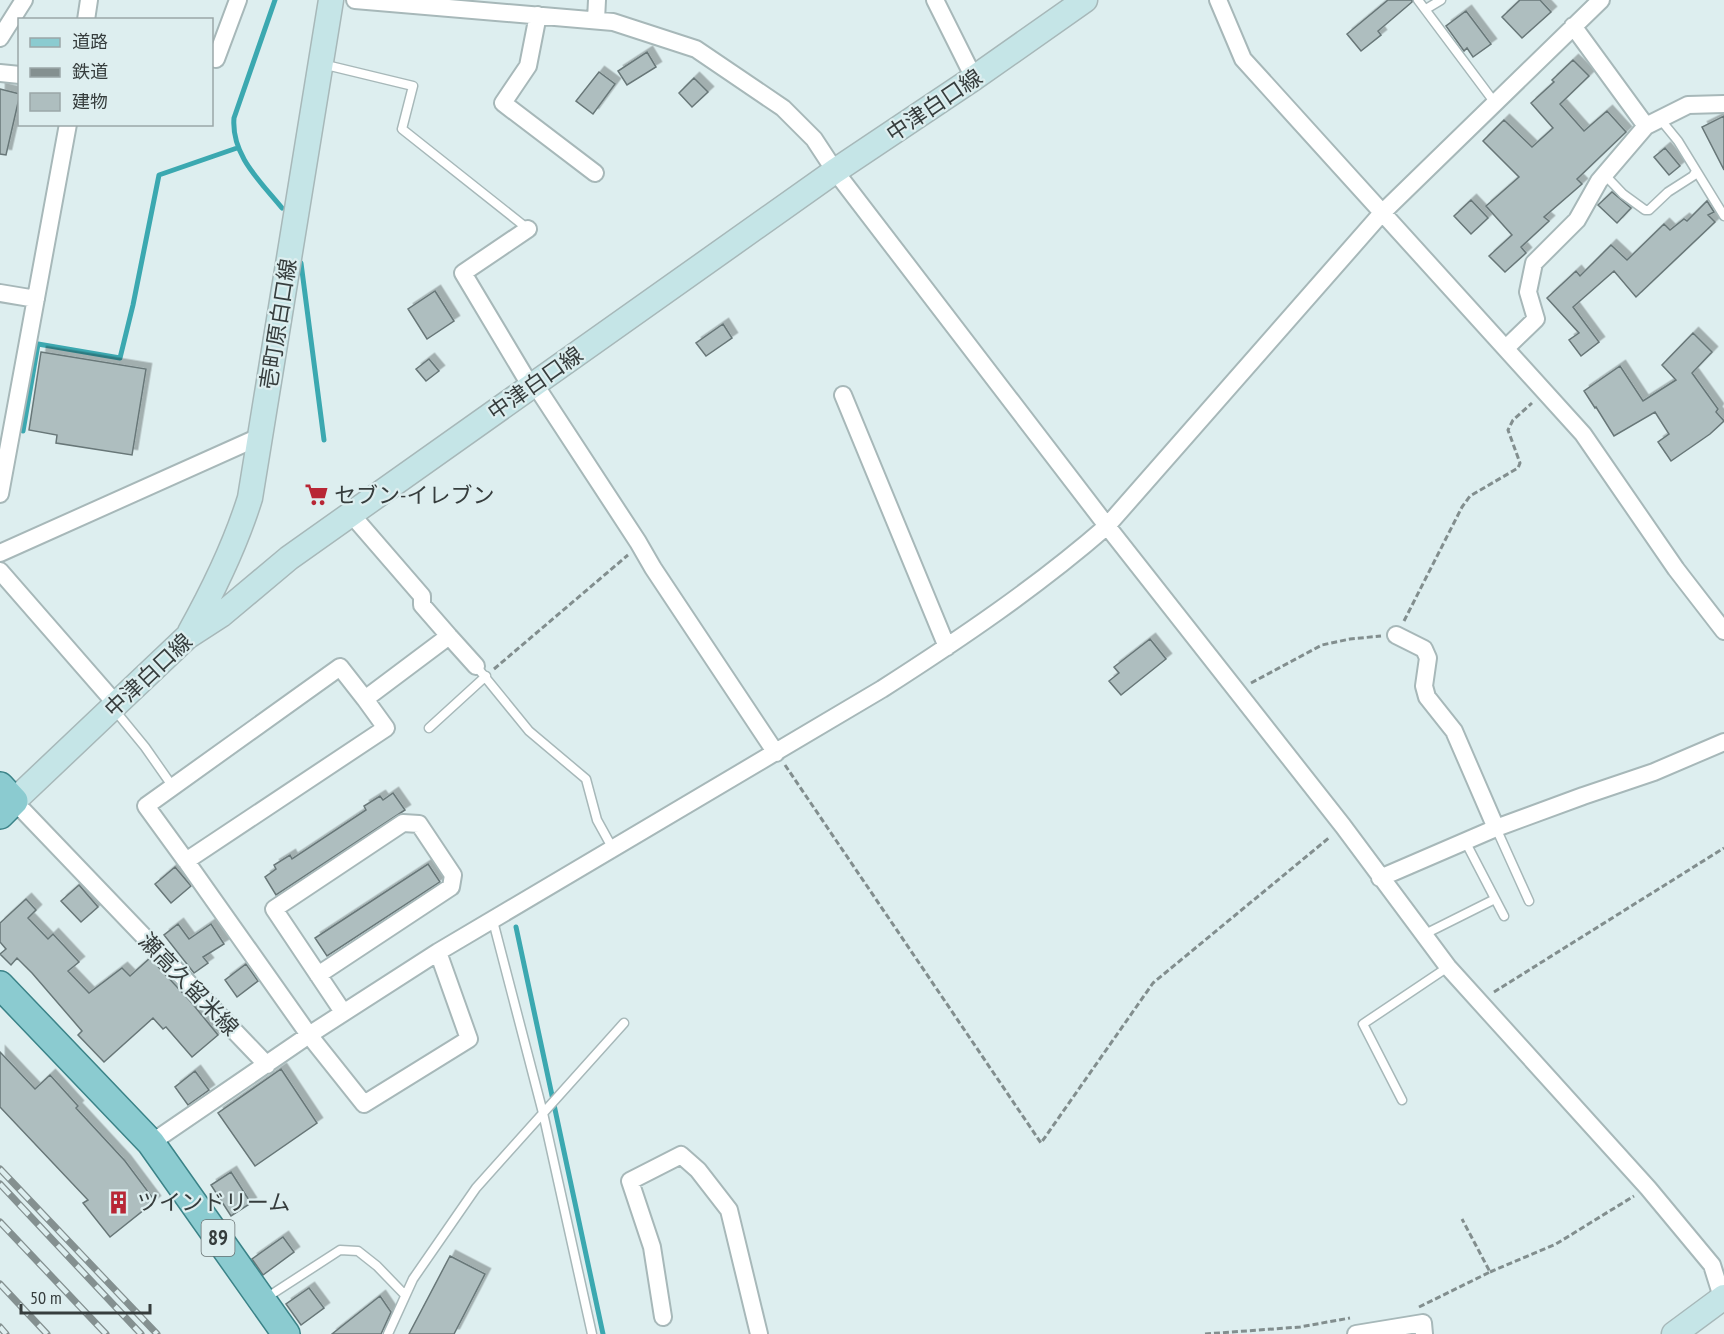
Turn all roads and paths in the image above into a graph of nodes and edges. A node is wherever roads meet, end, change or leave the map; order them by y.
1 (24, 0) edge
2 (89, 0) edge
3 (238, 0) edge
4 (331, 0) edge
5 (355, 0) edge
6 (597, 0) edge
7 (935, 0) edge
8 (1085, 0) edge
9 (1218, 0) edge
10 (1418, 0) edge
11 (1441, 0) edge
12 (1601, 0) edge
13 (1426, 9) junction
14 (538, 15) junction
15 (86, 18) edge
16 (596, 20) junction
17 (1573, 26) junction
18 (0, 38) edge
19 (216, 59) dead end
20 (321, 64) junction
21 (0, 73) edge
22 (18, 75) edge
23 (974, 78) junction
24 (1495, 103) junction
25 (1724, 104) edge
26 (1653, 123) junction
27 (68, 126) edge
28 (836, 171) junction
29 (1696, 171) junction
30 (595, 173) dead end
31 (1604, 174) junction
32 (1381, 214) junction
33 (1724, 216) edge
34 (528, 229) joint
35 (0, 293) edge
36 (36, 299) junction
37 (1506, 348) junction
38 (532, 384) junction
39 (1544, 391) junction
40 (843, 395) dead end
41 (259, 437) junction
42 (0, 494) edge
43 (351, 514) junction
44 (1107, 526) junction
45 (640, 545) junction
46 (0, 553) edge
47 (224, 567) junction
48 (0, 571) edge
49 (250, 590) junction
50 (1724, 631) edge
51 (1396, 635) junction
52 (449, 636) junction
53 (187, 637) junction
54 (947, 647) junction
55 (481, 671) junction
56 (1236, 691) junction
57 (365, 699) junction
58 (115, 706) junction
59 (429, 728) dead end
60 (1724, 742) edge
61 (776, 753) junction
62 (173, 787) junction
63 (5, 801) edge
64 (1343, 826) junction
65 (1496, 828) junction
66 (1465, 841) junction
67 (1724, 848) edge
68 (613, 849) junction
69 (186, 861) junction
70 (1380, 878) junction
71 (1495, 899) junction
72 (1529, 901) dead end
73 (1504, 916) dead end
74 (493, 921) junction
75 (1423, 935) junction
76 (438, 952) junction
77 (1448, 967) junction
78 (318, 975) junction
79 (0, 985) edge
80 (1480, 1000) junction
81 (343, 1012) junction
82 (624, 1023) dead end
83 (309, 1035) junction
84 (267, 1065) junction
85 (1402, 1100) dead end
86 (543, 1113) junction
87 (151, 1143) junction
88 (1648, 1188) junction
89 (1462, 1220) dead end
90 (1490, 1272) junction
91 (405, 1295) junction
92 (1723, 1297) edge
93 (263, 1301) junction
94 (663, 1317) dead end
95 (1355, 1326) edge
96 (1424, 1329) edge
97 (286, 1334) edge
98 (388, 1334) edge
99 (592, 1334) edge
100 (759, 1334) edge
101 (1205, 1334) edge
102 (1674, 1334) edge

1 - 18 street
2 - 15 street
3 - 19 street
4 - 20 main road, 壱町原白口線
5 - 14 street
6 - 16 street
7 - 23 street
8 - 23 main road, 中津白口線
9 - 32 street
10 - 13 lane
11 - 13 lane
12 - 17 street
13 - 24 lane
14 - 16 street
14 - 30 street
16 - 28 street
17 - 24 street
17 - 26 street
20 - 34 lane
20 - 41 main road, 壱町原白口線
21 - 22 street
23 - 28 main road, 中津白口線
24 - 32 street
25 - 26 street
26 - 29 lane
26 - 31 street
27 - 36 street
28 - 38 main road, 中津白口線
28 - 44 street
29 - 31 lane
29 - 33 lane
31 - 37 street
32 - 37 street
32 - 44 street
34 - 38 street
35 - 36 street
36 - 42 street
37 - 39 street
38 - 43 main road, 中津白口線
38 - 45 street
39 - 50 street
39 - 51 path
40 - 54 street
41 - 46 street
41 - 47 main road, 壱町原白口線
43 - 49 main road, 中津白口線
43 - 52 street
44 - 54 street
44 - 56 street
45 - 55 path
45 - 61 street
47 - 49 main road
47 - 53 main road, 壱町原白口線
48 - 58 street
49 - 53 main road, 中津白口線
51 - 56 path
51 - 65 street
52 - 55 street
52 - 57 street
53 - 58 main road, 中津白口線
54 - 61 street
55 - 59 lane
55 - 68 lane
56 - 64 street
57 - 62 street
57 - 69 street
58 - 62 lane
58 - 63 main road, 中津白口線
60 - 65 street
61 - 64 path
61 - 68 street
62 - 69 street
63 - 84 street, 瀬高久留米線
64 - 70 street
65 - 66 street
65 - 72 lane
66 - 70 street
66 - 71 lane
67 - 80 path
68 - 74 street
69 - 83 street
70 - 75 street
71 - 73 lane
71 - 75 lane
74 - 76 street
74 - 86 lane
75 - 77 street
76 - 81 street
76 - 83 street
77 - 80 street
77 - 85 lane
78 - 78 street
78 - 81 street
79 - 87 main road, 89
80 - 88 street
81 - 83 street
82 - 86 lane
83 - 84 street
84 - 87 street
86 - 91 lane
86 - 99 lane
87 - 93 main road, 89
88 - 90 path
88 - 92 street
89 - 90 path
90 - 96 path
91 - 93 lane
91 - 98 lane
92 - 102 main road
93 - 97 main road, 89
94 - 100 street
95 - 96 street
95 - 101 path

